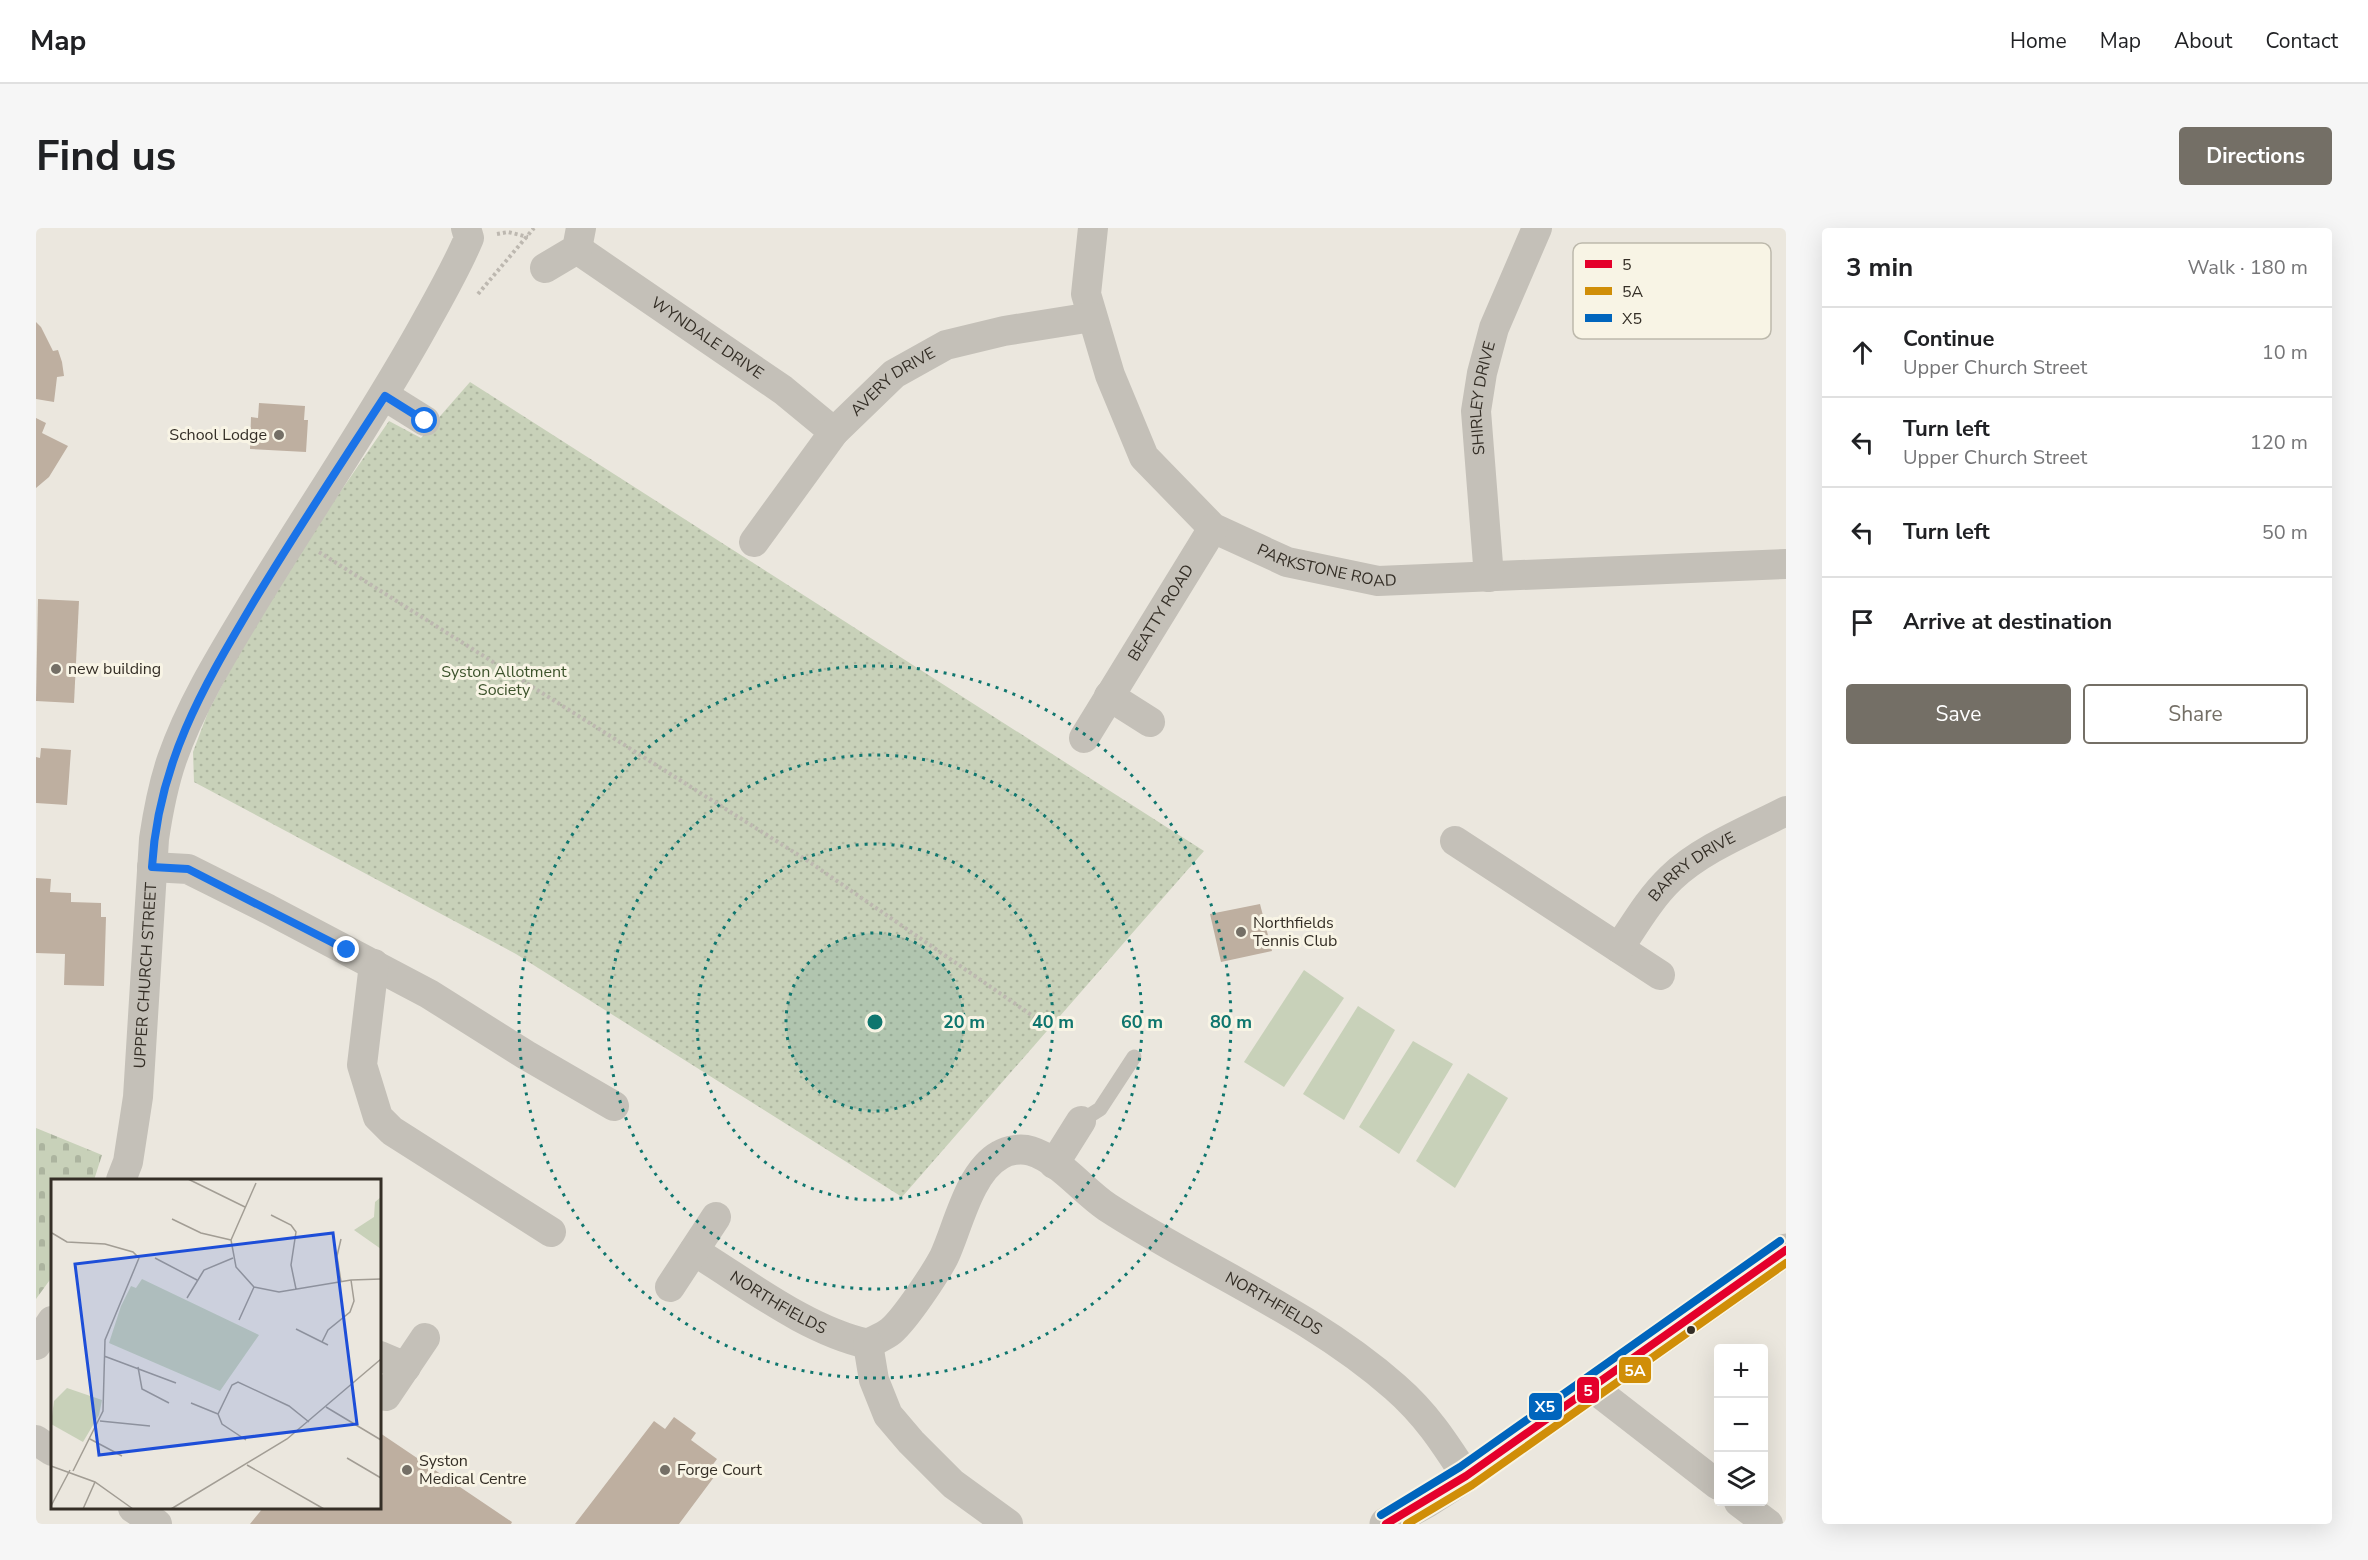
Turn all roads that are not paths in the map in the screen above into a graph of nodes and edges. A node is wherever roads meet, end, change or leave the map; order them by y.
1 (1093, 228) edge
2 (1537, 228) edge
3 (468, 233) edge
4 (565, 252) edge
5 (1092, 317) junction
6 (385, 396) junction
7 (425, 421) dead end
8 (834, 432) junction
9 (1213, 528) junction
10 (754, 542) dead end
11 (1786, 564) edge
12 (1489, 577) junction
13 (1109, 696) junction
14 (1150, 722) dead end
15 (1084, 738) dead end
16 (1786, 811) edge
17 (1455, 841) dead end
18 (152, 867) junction
19 (1619, 948) junction
20 (374, 964) junction
21 (1660, 975) dead end
22 (1134, 1057) dead end
23 (614, 1106) dead end
24 (1081, 1121) joint
25 (1054, 1164) junction
26 (121, 1179) edge
27 (716, 1217) dead end
28 (550, 1232) dead end
29 (1786, 1250) edge
30 (694, 1251) junction
31 (670, 1287) dead end
32 (51, 1323) edge
33 (425, 1338) dead end
34 (868, 1344) junction
35 (36, 1345) edge
36 (393, 1362) edge
37 (1593, 1388) junction
38 (386, 1396) dead end
39 (36, 1440) edge
40 (51, 1450) edge
41 (1466, 1476) junction
42 (1714, 1481) edge
43 (1744, 1506) edge
44 (134, 1509) edge
45 (157, 1524) edge
46 (1006, 1524) edge
47 (1386, 1524) edge
48 (1768, 1524) edge

1 - 5 street, PARKSTONE ROAD
2 - 12 street, SHIRLEY DRIVE
3 - 6 street, UPPER CHURCH STREET
4 - 8 street, WYNDALE DRIVE
5 - 8 street, AVERY DRIVE
5 - 9 street, PARKSTONE ROAD
6 - 7 street
6 - 18 street, UPPER CHURCH STREET
8 - 10 street, AVERY DRIVE
9 - 12 street, PARKSTONE ROAD
9 - 13 street, BEATTY ROAD
11 - 12 street, PARKSTONE ROAD
13 - 14 street
13 - 15 street, BEATTY ROAD
16 - 19 street, BARRY DRIVE
17 - 19 street
18 - 20 street
18 - 26 street, UPPER CHURCH STREET
19 - 21 street
20 - 23 street
20 - 28 street
22 - 24 lane
24 - 25 street
25 - 34 street, NORTHFIELDS
25 - 41 street, NORTHFIELDS
27 - 30 street
29 - 37 street
30 - 31 street
30 - 34 street, NORTHFIELDS
32 - 35 street
33 - 36 street
34 - 46 street
36 - 38 street
37 - 41 street
37 - 42 street
39 - 40 street
41 - 47 street
43 - 48 street
44 - 45 street

